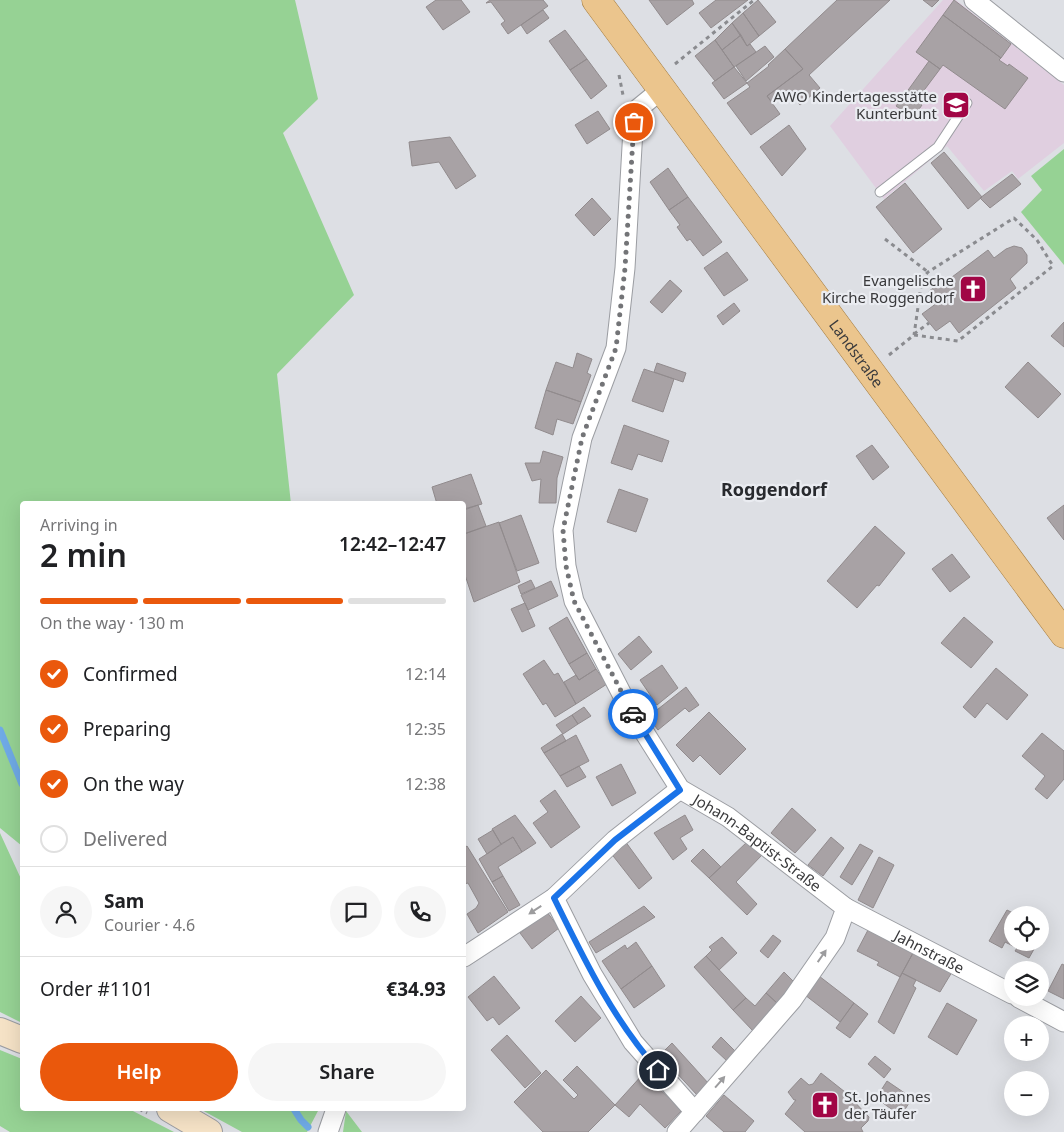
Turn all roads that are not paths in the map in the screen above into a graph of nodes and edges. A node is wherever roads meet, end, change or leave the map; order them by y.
1 (596, 0) edge
2 (974, 0) edge
3 (1064, 72) edge
4 (665, 80) junction
5 (967, 103) dead end
6 (880, 192) dead end
7 (1064, 634) edge
8 (680, 790) junction
9 (554, 898) junction
10 (846, 908) junction
11 (466, 956) edge
12 (1004, 990) edge
13 (1034, 1006) edge
14 (1064, 1022) edge
15 (0, 1031) edge
16 (20, 1039) edge
17 (173, 1111) edge
18 (335, 1111) edge
19 (695, 1112) junction
20 (210, 1132) edge
21 (328, 1132) edge
22 (677, 1132) edge

1 - 4 main road, Landstraße
2 - 3 street
4 - 7 main road, Landstraße
4 - 8 street, Johann-Baptist-Straße
5 - 6 lane
8 - 9 street
8 - 10 street, Johann-Baptist-Straße
9 -> 11 street
9 - 19 street
10 - 12 street, Jahnstraße
19 -> 10 street
13 - 14 street
15 - 16 main road
17 - 20 main road
18 - 21 street
19 - 22 street

